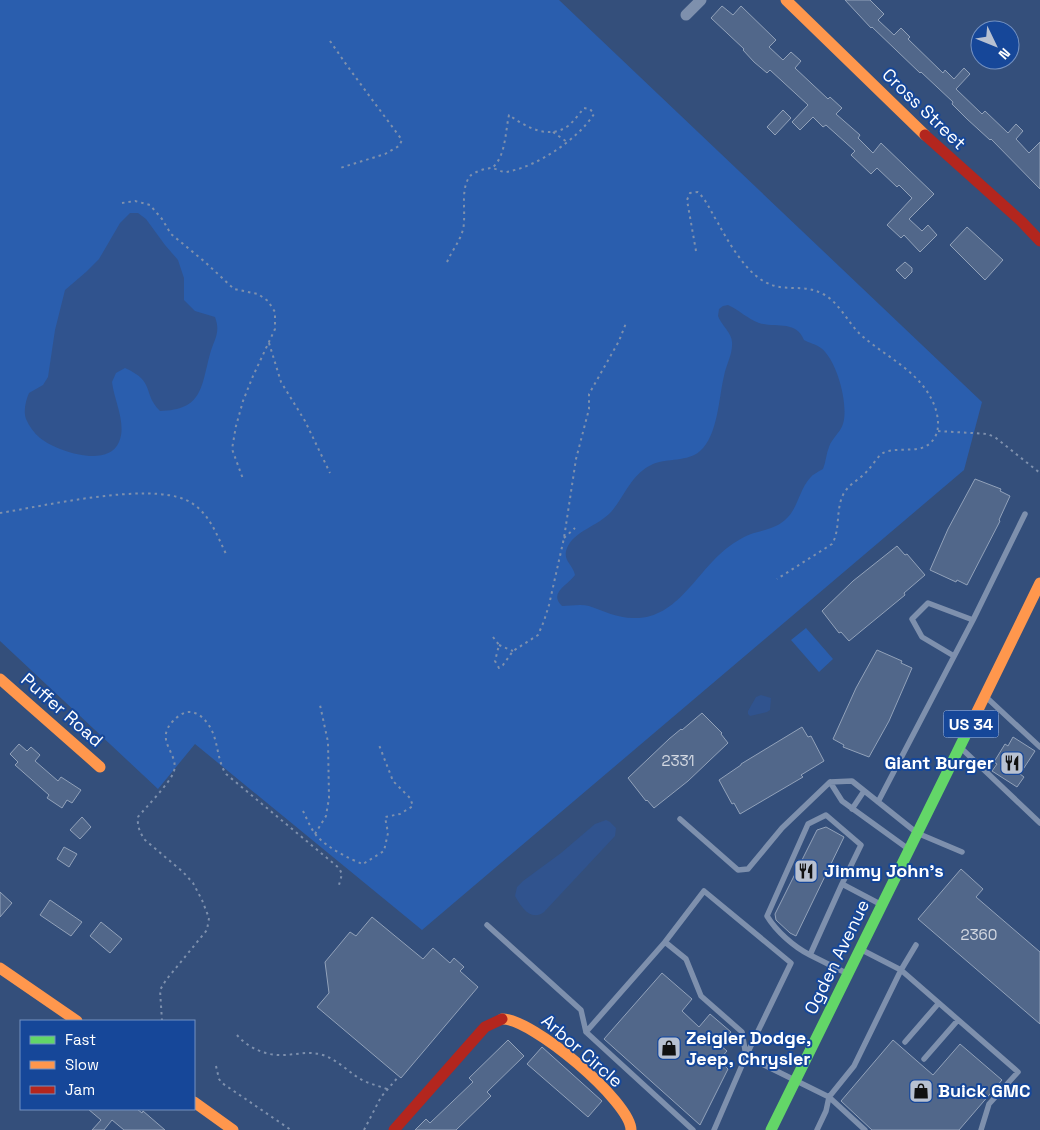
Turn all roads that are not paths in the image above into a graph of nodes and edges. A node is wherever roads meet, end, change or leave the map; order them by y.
1 (701, 0) edge
2 (786, 0) edge
3 (686, 15) dead end
4 (1040, 241) edge
5 (1025, 514) dead end
6 (1040, 583) edge
7 (973, 620) junction
8 (954, 656) junction
9 (0, 680) edge
10 (984, 696) junction
11 (960, 746) junction
12 (1040, 748) edge
13 (100, 767) dead end
14 (830, 782) junction
15 (864, 791) junction
16 (878, 802) junction
17 (852, 809) junction
18 (680, 819) dead end
19 (1040, 823) edge
20 (917, 833) junction
21 (909, 850) junction
22 (962, 852) dead end
23 (842, 884) junction
24 (882, 905) junction
25 (486, 925) dead end
26 (665, 942) junction
27 (916, 945) dead end
28 (860, 949) junction
29 (810, 955) junction
30 (0, 968) edge
31 (901, 970) junction
32 (848, 974) junction
33 (938, 1004) junction
34 (76, 1020) edge
35 (958, 1020) junction
36 (586, 1032) junction
37 (906, 1042) dead end
38 (746, 1056) junction
39 (924, 1059) dead end
40 (796, 1080) junction
41 (830, 1097) junction
42 (195, 1103) edge
43 (717, 1129) edge
44 (233, 1130) edge
45 (394, 1130) edge
46 (631, 1130) edge
47 (692, 1130) edge
48 (771, 1130) edge
49 (817, 1130) edge
50 (865, 1130) edge
51 (981, 1130) edge

1 - 3 street
2 - 4 street, Cross Street
5 - 7 lane
6 - 10 street, Ogden Avenue / US 34
7 - 8 lane
7 - 8 lane
8 - 16 lane
9 - 13 street, Puffer Road
10 - 11 street, Ogden Avenue / US 34
10 - 12 lane
11 - 19 lane
11 - 20 street, Ogden Avenue / US 34
14 - 15 lane
14 - 17 lane
14 - 18 lane
15 - 16 lane
15 - 17 lane
16 - 20 lane
17 - 21 lane
20 - 21 street, Ogden Avenue / US 34
20 - 22 lane
21 - 24 street, Ogden Avenue / US 34
23 - 24 lane
23 - 29 lane
23 - 29 lane
24 - 28 street, Ogden Avenue / US 34
25 - 36 lane
26 - 36 lane
26 - 38 lane
26 - 38 lane
27 - 31 lane
28 - 31 lane
28 - 32 street, Ogden Avenue / US 34
29 - 32 lane
30 - 34 street
31 - 33 lane
31 - 41 lane
32 - 40 street, Ogden Avenue / US 34
33 - 35 lane
33 - 37 lane
35 - 39 lane
35 - 51 lane
36 - 47 lane
38 - 40 lane
38 - 43 lane
40 - 41 lane
40 - 48 street, Ogden Avenue / US 34
41 - 49 lane
41 - 50 lane
42 - 44 street
45 - 46 street, Arbor Circle

